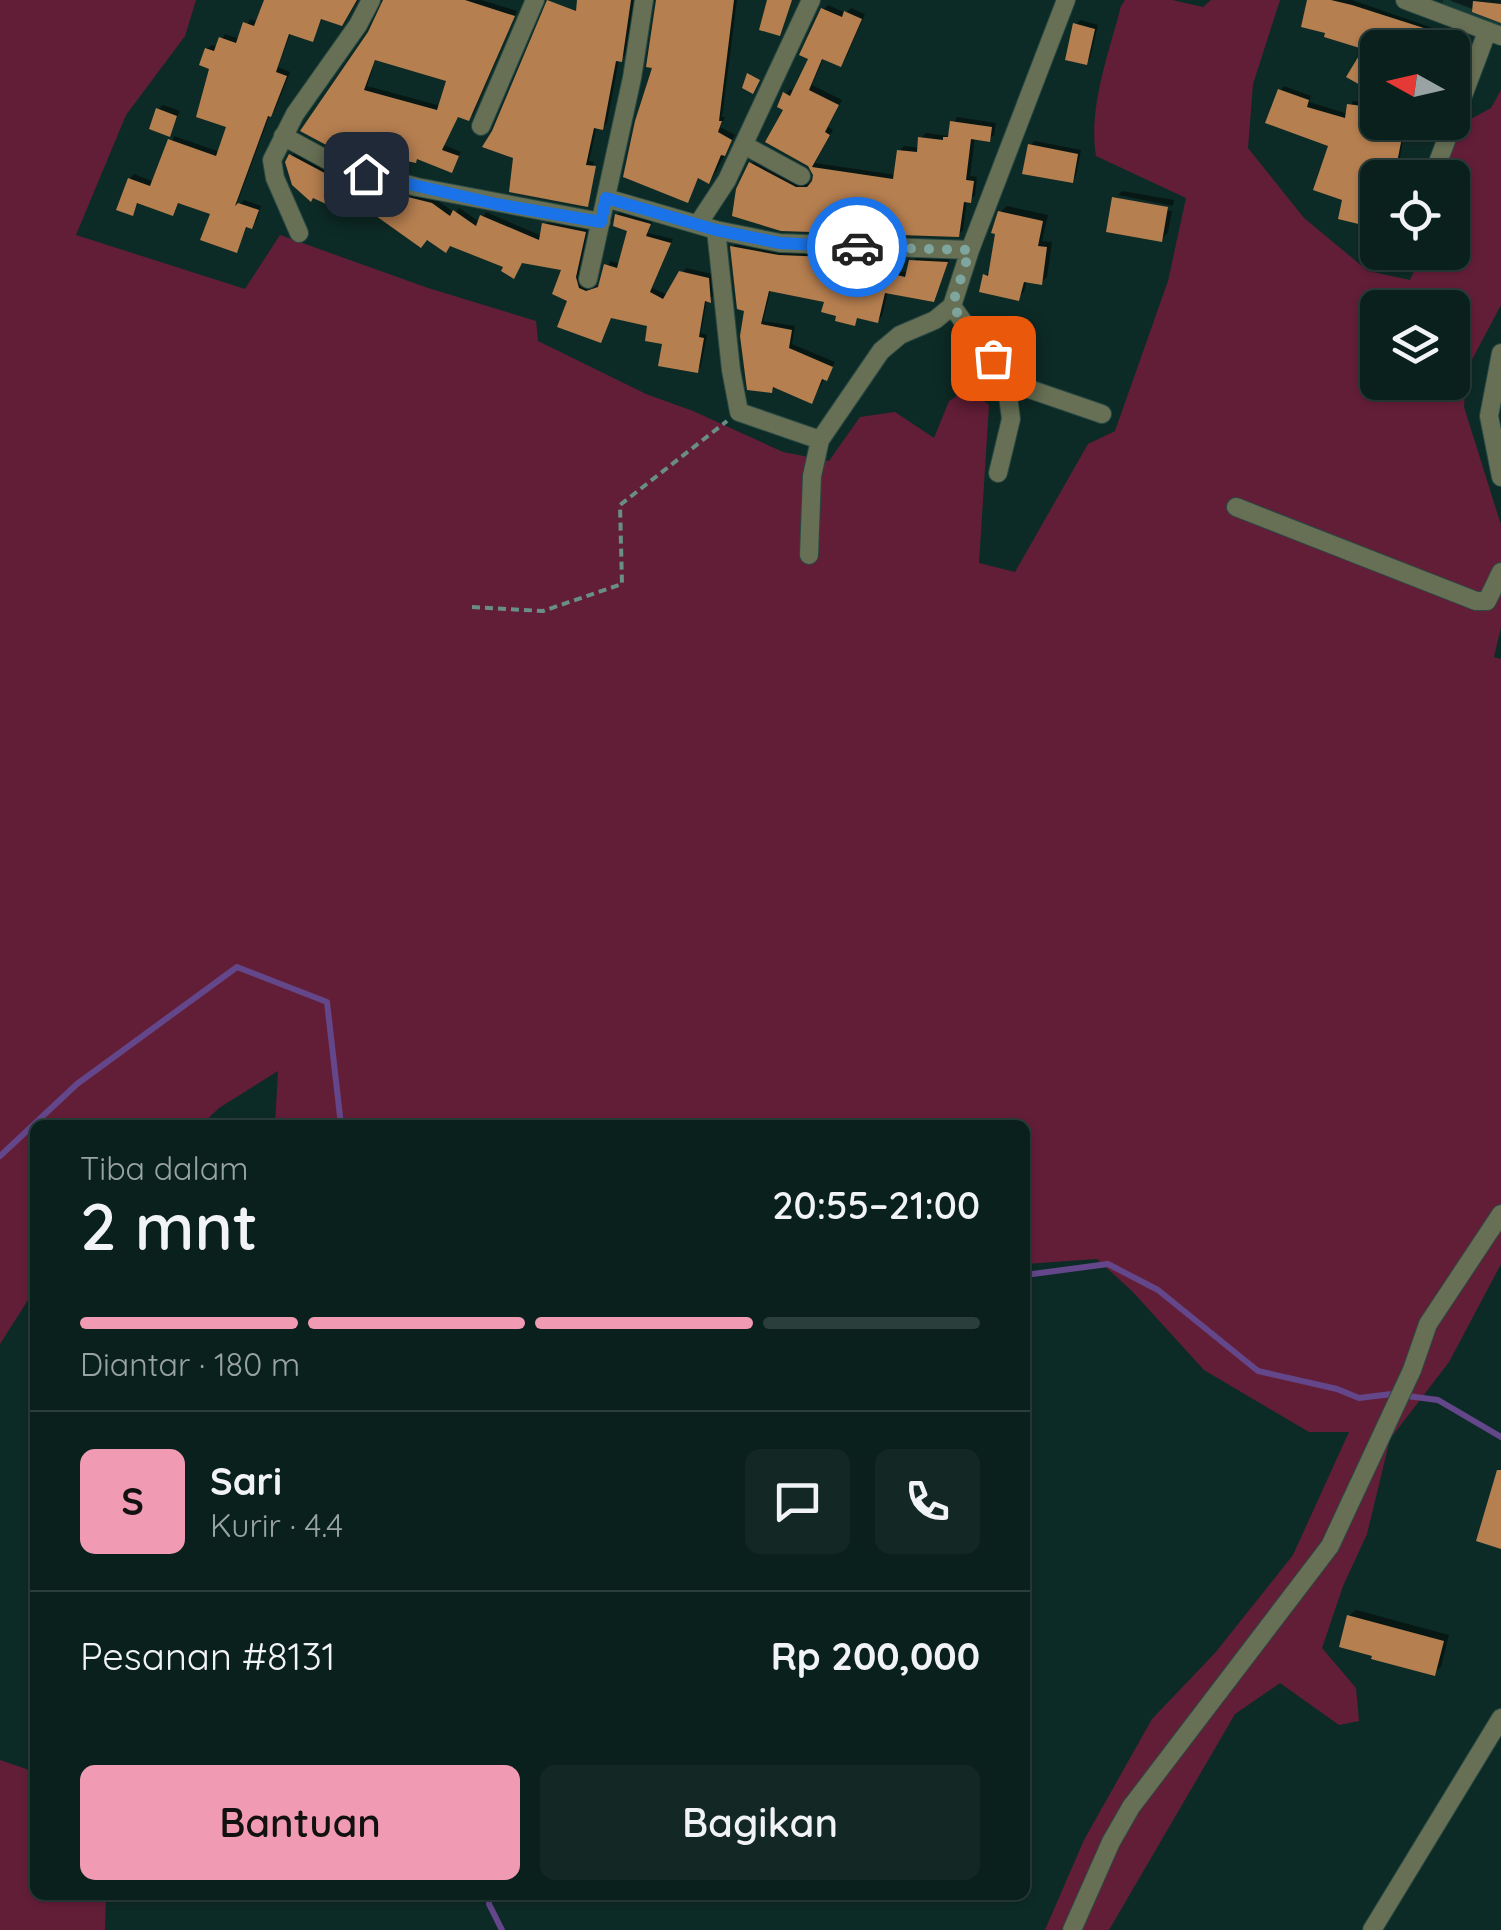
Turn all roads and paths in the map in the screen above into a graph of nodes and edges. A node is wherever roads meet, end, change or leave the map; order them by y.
1 (371, 0) edge
2 (535, 0) edge
3 (644, 0) edge
4 (811, 0) edge
5 (1066, 0) edge
6 (1405, 0) edge
7 (1494, 34) edge
8 (481, 126) dead end
9 (283, 136) junction
10 (744, 145) junction
11 (1440, 160) edge
12 (800, 176) dead end
13 (606, 198) junction
14 (601, 222) junction
15 (698, 224) junction
16 (716, 230) junction
17 (299, 233) dead end
18 (970, 250) junction
19 (588, 279) dead end
20 (952, 306) junction
21 (1501, 353) edge
22 (1006, 381) junction
23 (739, 412) junction
24 (1102, 414) dead end
25 (820, 440) junction
26 (998, 473) dead end
27 (1501, 477) edge
28 (1236, 507) dead end
29 (809, 555) dead end
30 (1501, 572) edge
31 (472, 606) dead end
32 (1501, 1214) edge
33 (1501, 1718) edge
34 (1072, 1930) edge
35 (1372, 1930) edge

1 - 9 street
2 - 8 street
3 - 13 street
4 - 10 street
5 - 18 street
6 - 7 street
7 - 11 street
9 - 14 street
9 - 17 street
10 - 12 street
10 - 15 street
13 - 14 street
13 - 15 street
14 - 19 street
15 - 16 street
16 - 18 street
16 - 23 street
18 - 20 street
20 - 22 street
20 - 25 street
21 - 27 street
22 - 24 street
22 - 26 street
23 - 25 street
23 - 31 path
25 - 29 street
28 - 30 street
32 - 34 street
33 - 35 street

